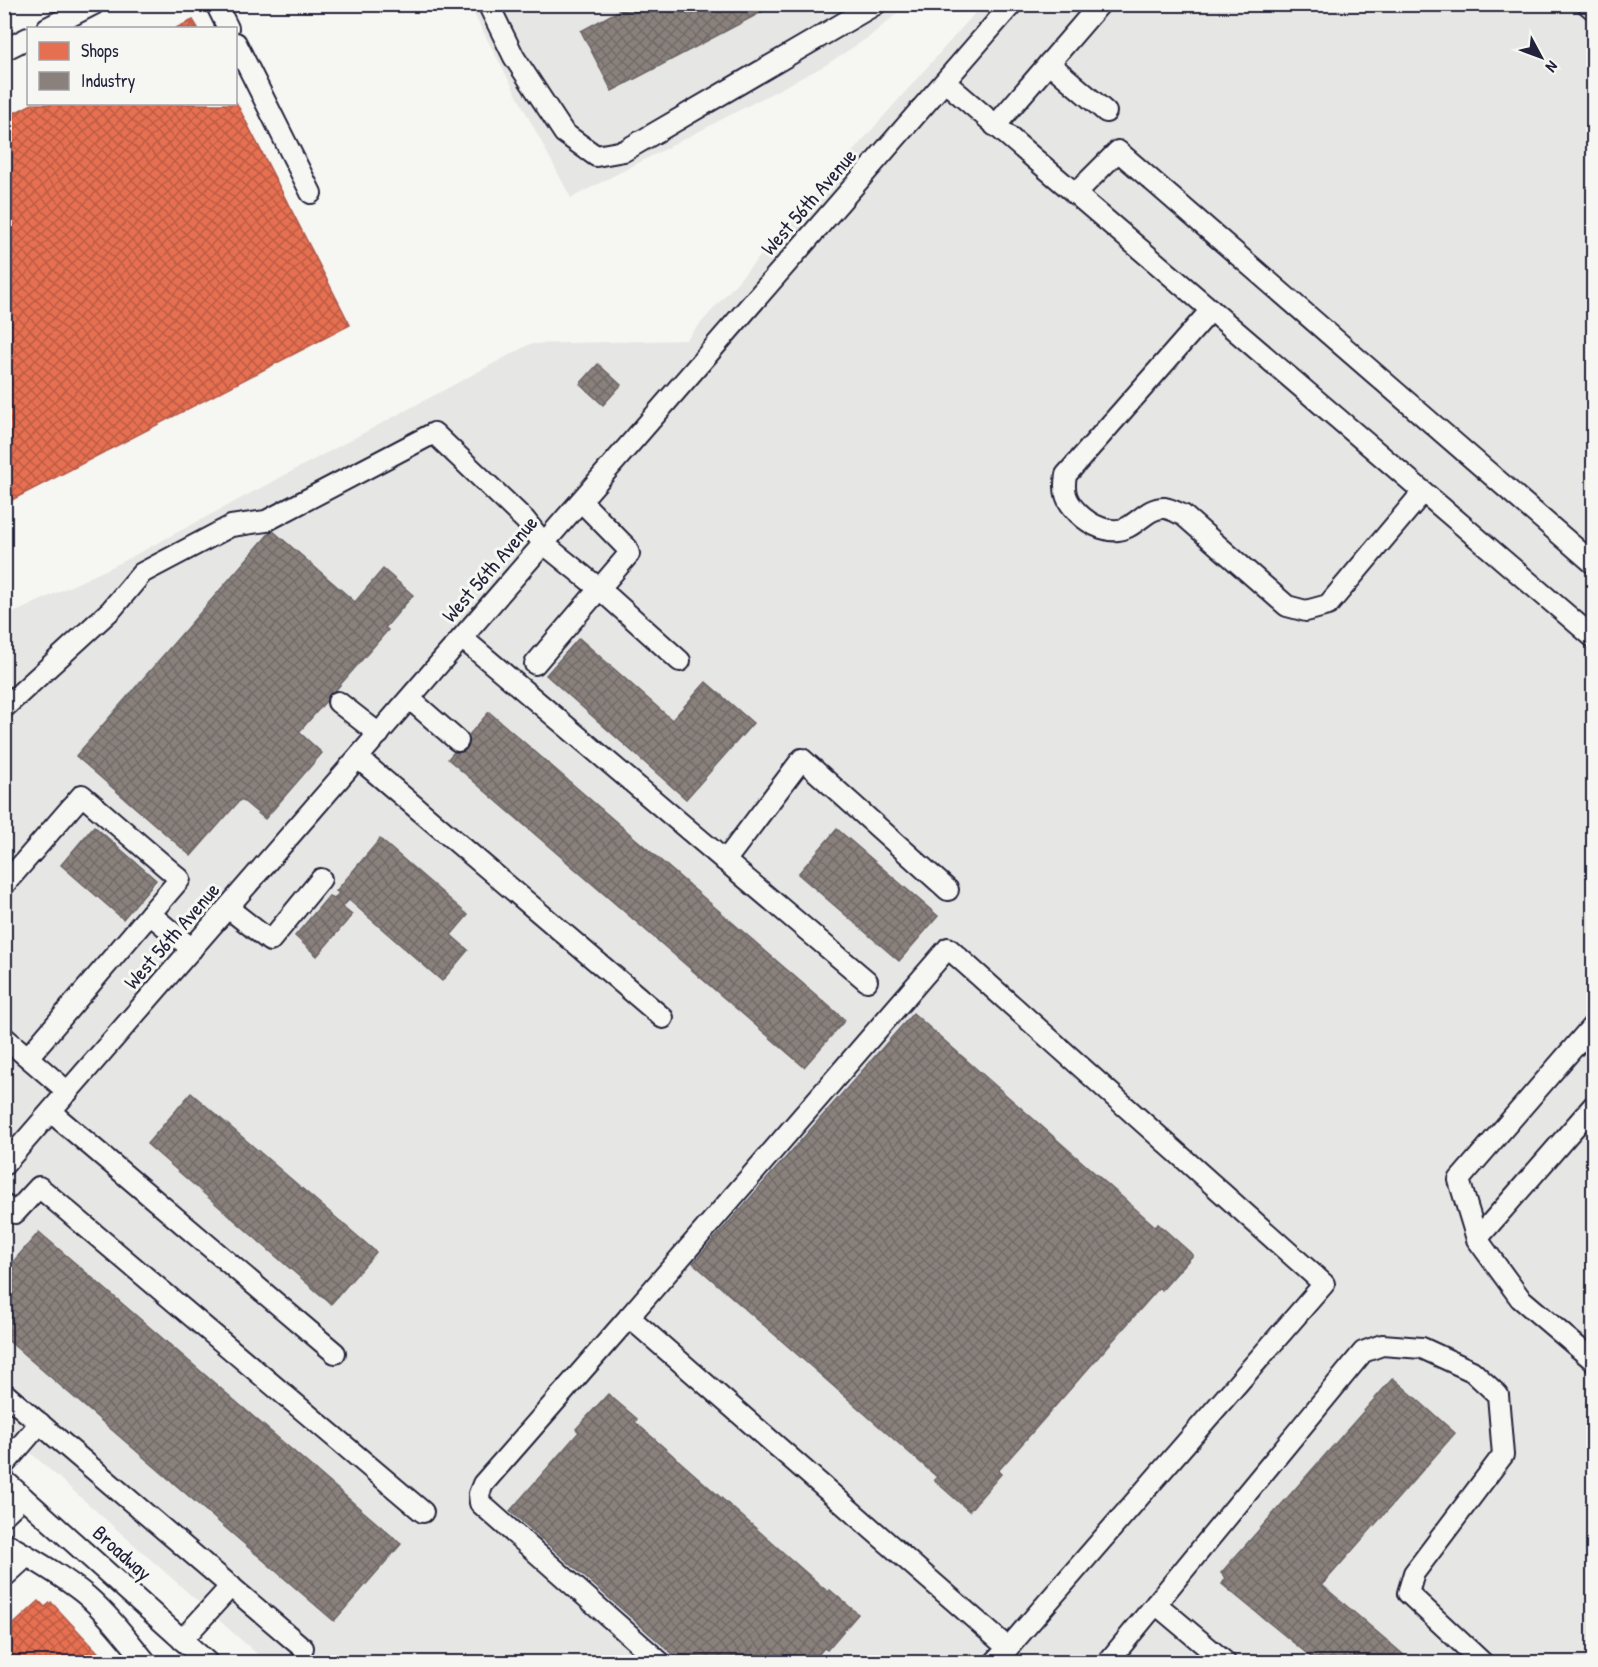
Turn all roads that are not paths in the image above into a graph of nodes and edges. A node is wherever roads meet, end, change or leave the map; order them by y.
1 (94, 4) edge
2 (216, 4) edge
3 (876, 4) edge
4 (1012, 4) edge
5 (1100, 4) edge
6 (1587, 4) edge
7 (492, 6) edge
8 (1593, 10) edge
9 (49, 27) edge
10 (228, 27) edge
11 (27, 38) edge
12 (237, 45) edge
13 (4, 50) edge
14 (1049, 63) junction
15 (945, 82) junction
16 (1106, 112) dead end
17 (995, 126) junction
18 (311, 193) dead end
19 (1075, 194) junction
20 (1211, 310) junction
21 (1423, 492) junction
22 (581, 501) junction
23 (544, 544) junction
24 (1593, 564) edge
25 (601, 590) junction
26 (462, 638) junction
27 (1593, 638) edge
28 (680, 661) dead end
29 (535, 664) dead end
30 (410, 699) junction
31 (338, 702) dead end
32 (4, 708) edge
33 (379, 734) junction
34 (458, 741) dead end
35 (358, 758) junction
36 (725, 861) junction
37 (321, 879) dead end
38 (4, 885) edge
39 (948, 890) dead end
40 (228, 908) junction
41 (150, 914) junction
42 (192, 949) junction
43 (867, 981) dead end
44 (663, 1018) dead end
45 (1593, 1024) edge
46 (4, 1037) edge
47 (28, 1057) junction
48 (68, 1092) junction
49 (1593, 1105) edge
50 (51, 1112) junction
51 (4, 1165) edge
52 (8, 1214) edge
53 (1477, 1239) junction
54 (629, 1317) junction
55 (334, 1353) dead end
56 (1593, 1361) edge
57 (4, 1393) edge
58 (40, 1423) junction
59 (4, 1465) edge
60 (4, 1480) edge
61 (23, 1497) junction
62 (423, 1512) dead end
63 (4, 1515) edge
64 (4, 1542) edge
65 (27, 1556) junction
66 (4, 1577) edge
67 (231, 1586) junction
68 (1156, 1604) junction
69 (182, 1640) junction
70 (303, 1648) dead end
71 (1001, 1655) edge
72 (146, 1662) edge
73 (207, 1662) edge
74 (660, 1662) edge
75 (1108, 1662) edge
76 (1225, 1662) edge
77 (1482, 1662) edge

1 - 9 street
2 - 10 street
3 - 7 street
4 - 15 street, West 56th Avenue
5 - 14 street
6 - 8 street
11 - 13 street
12 - 18 street
14 - 16 street
14 - 17 street
15 - 17 street
15 - 22 street, West 56th Avenue
17 - 19 street
19 - 20 street
19 - 24 street
20 - 21 street
20 - 21 street
21 - 27 street
22 - 23 street, West 56th Avenue
22 - 25 street
23 - 25 street
23 - 26 street, West 56th Avenue
23 - 32 street
25 - 28 street
25 - 29 street
26 - 30 street, West 56th Avenue
26 - 36 street
30 - 33 street, West 56th Avenue
30 - 34 street
31 - 33 street
33 - 35 street, West 56th Avenue
35 - 40 street, West 56th Avenue
35 - 44 street
36 - 39 street
36 - 43 street
37 - 40 street
38 - 41 street
40 - 42 street, West 56th Avenue
41 - 42 street
41 - 47 street
42 - 48 street, West 56th Avenue
45 - 53 street
46 - 47 street
47 - 48 street
48 - 50 street, West 56th Avenue
49 - 53 street
50 - 51 street, West 56th Avenue
50 - 55 street
52 - 62 street
53 - 56 street
54 - 71 street
54 - 71 street
54 - 74 street
57 - 58 street
58 - 59 street
58 - 67 street
60 - 61 street, Broadway
61 - 63 street
61 - 69 street, Broadway
64 - 65 street
65 - 66 street
65 - 72 street
67 - 69 street
67 - 70 street
68 - 75 street
68 - 76 street
68 - 77 street
69 - 73 street, Broadway

